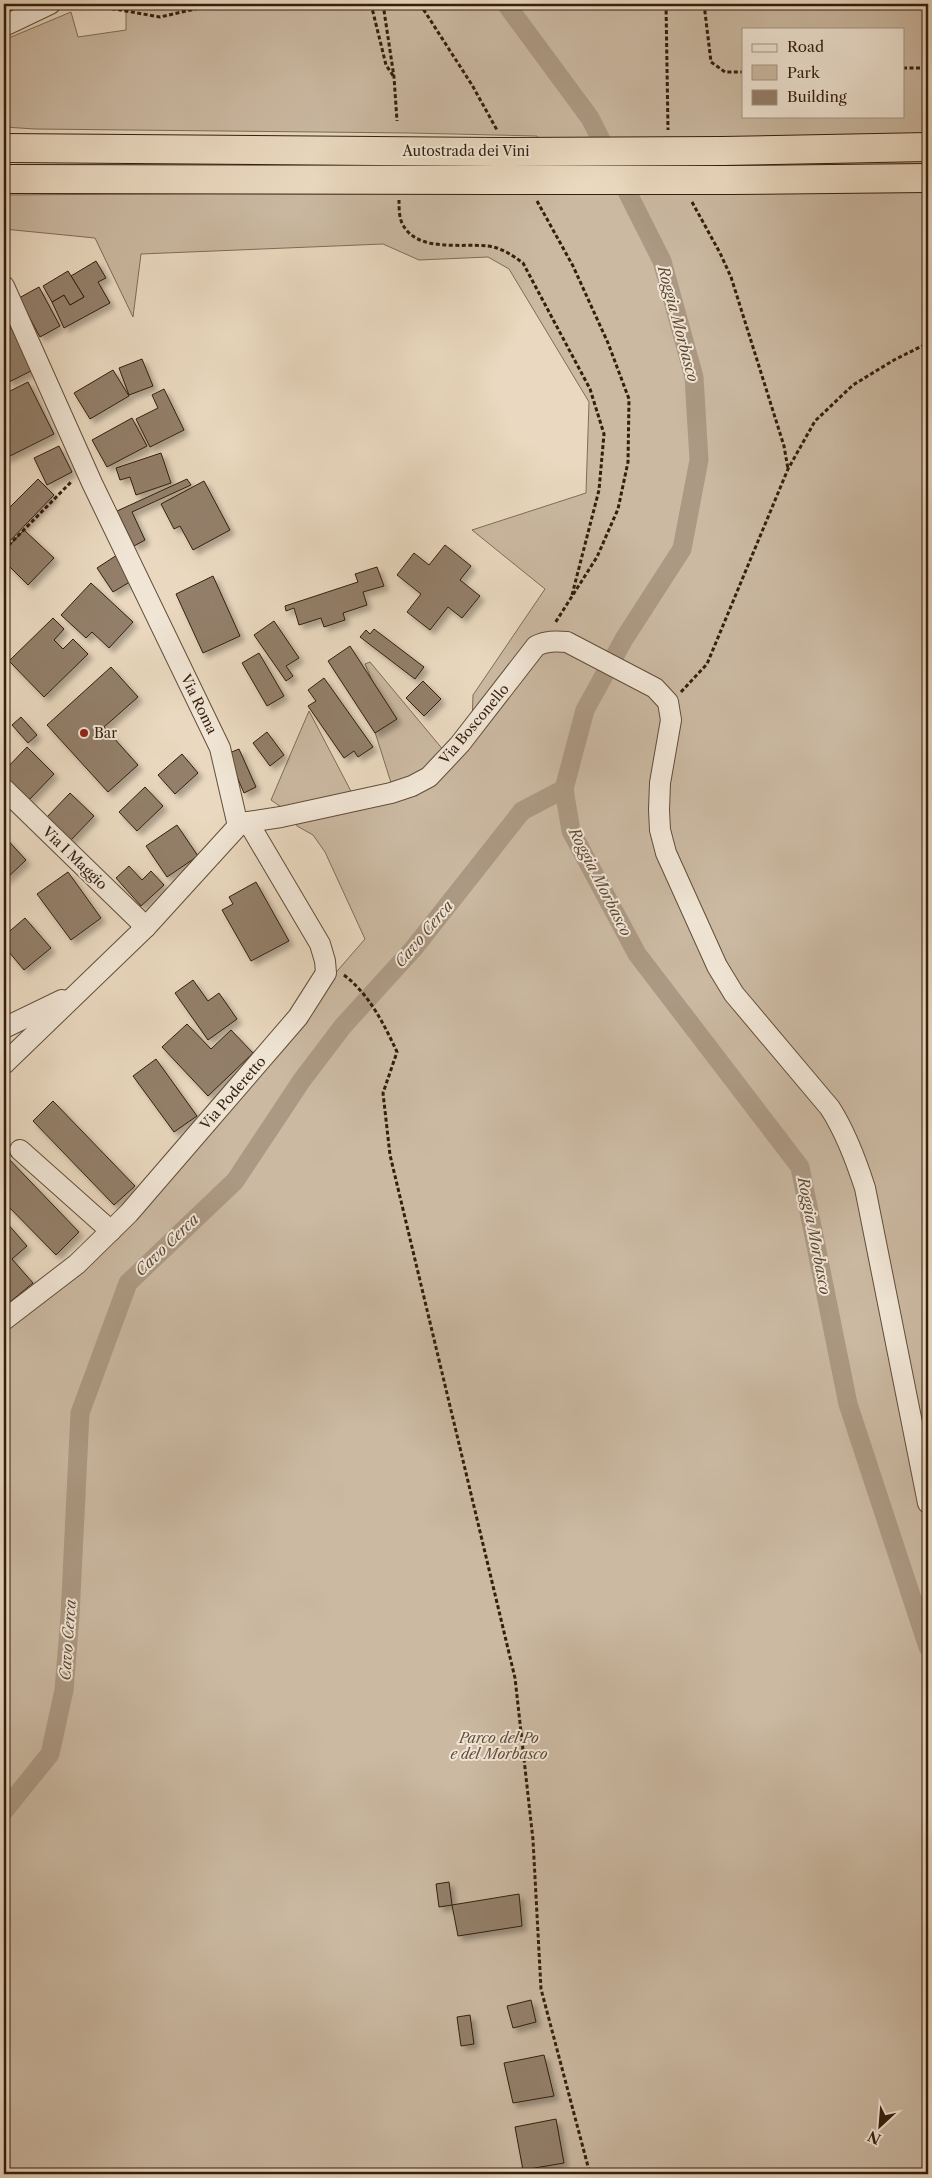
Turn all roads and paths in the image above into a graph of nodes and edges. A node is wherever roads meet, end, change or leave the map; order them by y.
1 (50, 4) edge
2 (86, 4) edge
3 (217, 4) edge
4 (371, 4) edge
5 (383, 4) edge
6 (420, 4) edge
7 (666, 4) edge
8 (704, 4) edge
9 (4, 26) edge
10 (904, 68) edge
11 (928, 68) edge
12 (742, 72) edge
13 (394, 77) junction
14 (397, 121) dead end
15 (669, 135) dead end
16 (499, 143) junction
17 (928, 147) edge
18 (4, 148) edge
19 (928, 178) edge
20 (4, 179) edge
21 (532, 193) dead end
22 (688, 194) dead end
23 (398, 196) dead end
24 (4, 286) edge
25 (928, 343) edge
26 (788, 468) junction
27 (92, 483) junction
28 (4, 550) edge
29 (571, 598) junction
30 (553, 641) junction
31 (662, 695) junction
32 (4, 790) edge
33 (243, 824) junction
34 (146, 927) junction
35 (357, 985) dead end
36 (80, 991) junction
37 (4, 1028) edge
38 (4, 1064) edge
39 (20, 1150) dead end
40 (111, 1231) junction
41 (4, 1320) edge
42 (928, 1503) edge
43 (590, 2174) edge

1 - 9 street
2 - 3 path
4 - 13 path
5 - 13 path
6 - 16 path
7 - 15 path
8 - 12 path
10 - 11 path
13 - 14 path
16 - 17 highway, Autostrada dei Vini, bridge
16 - 18 highway, Autostrada dei Vini
19 - 20 highway, Autostrada dei Vini, bridge
21 - 29 path
22 - 26 path
23 - 29 path
24 - 27 street, Via Roma
25 - 26 path
26 - 31 path
27 - 28 path
27 - 33 street, Via Roma
29 - 30 path
30 - 31 street
30 - 33 street, Via Bosconello
31 - 42 street
32 - 34 street, Via I Maggio
33 - 34 street
33 - 40 street, Via Poderetto
34 - 36 street
35 - 43 path
36 - 37 street
36 - 38 street
39 - 40 street
40 - 41 street, Via Poderetto

